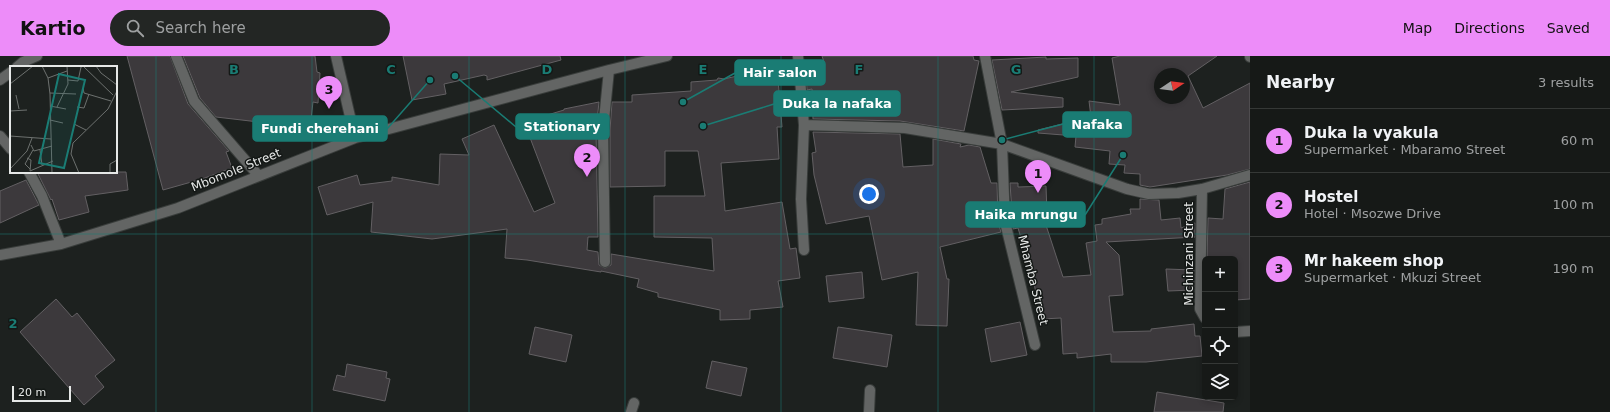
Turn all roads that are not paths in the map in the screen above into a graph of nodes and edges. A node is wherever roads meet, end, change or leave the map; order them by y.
1 (37, 56) edge
2 (176, 56) edge
3 (336, 56) edge
4 (667, 56) edge
5 (798, 56) edge
6 (985, 56) edge
7 (18, 66) edge
8 (608, 70) junction
9 (10, 73) edge
10 (0, 80) edge
11 (804, 125) junction
12 (0, 136) edge
13 (355, 138) junction
14 (1002, 144) junction
15 (10, 149) edge
16 (30, 173) edge
17 (1250, 175) edge
18 (258, 176) junction
19 (1202, 189) junction
20 (61, 244) junction
21 (804, 250) dead end
22 (0, 255) edge
23 (605, 262) dead end
24 (1202, 313) edge
25 (1250, 331) edge
26 (1238, 332) edge
27 (1035, 345) dead end
28 (870, 390) dead end
29 (869, 412) edge

1 - 7 street
2 - 18 street
3 - 13 street
4 - 8 street, Mbomole Street
5 - 11 street
6 - 14 street, Mhamba Street
8 - 13 street, Mbomole Street
8 - 23 street
9 - 10 street
11 - 14 street
11 - 21 street
12 - 15 street
13 - 18 street, Mbomole Street
14 - 19 street
14 - 27 street, Mhamba Street
16 - 20 street
17 - 19 street
18 - 20 street, Mbomole Street
19 - 24 street, Michinzani Street
20 - 22 street, Mbomole Street
25 - 26 street
28 - 29 street

